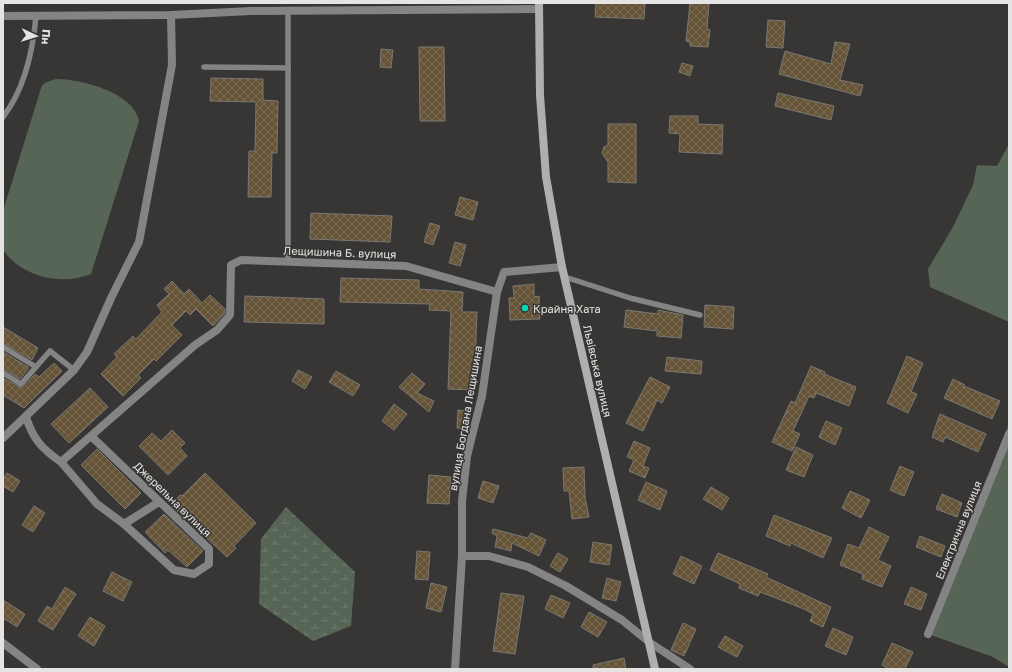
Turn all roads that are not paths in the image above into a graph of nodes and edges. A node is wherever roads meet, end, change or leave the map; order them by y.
1 (539, 6) edge
2 (288, 11) junction
3 (171, 15) junction
4 (3, 16) edge
5 (36, 16) junction
6 (204, 67) dead end
7 (288, 68) junction
8 (3, 117) edge
9 (288, 261) junction
10 (562, 267) junction
11 (565, 278) junction
12 (497, 292) junction
13 (700, 315) dead end
14 (3, 347) edge
15 (36, 367) junction
16 (74, 370) junction
17 (3, 373) edge
18 (26, 417) junction
19 (1009, 434) edge
20 (91, 436) junction
21 (3, 438) edge
22 (61, 462) junction
23 (159, 502) junction
24 (124, 524) junction
25 (462, 556) junction
26 (928, 634) dead end
27 (3, 642) edge
28 (649, 642) junction
29 (37, 669) edge
30 (455, 669) edge
31 (655, 669) edge
32 (690, 669) edge

1 - 2 street
1 - 10 main road, Львівська вулиця
2 - 3 street
2 - 7 lane
3 - 5 street
3 - 16 street
4 - 5 street
5 - 8 lane
6 - 7 lane
7 - 9 lane
9 - 12 street, Лещишина Б. вулиця
9 - 20 street, Лещишина Б. вулиця
10 - 11 main road, Львівська вулиця
10 - 12 street
11 - 13 lane
11 - 28 main road, Львівська вулиця
12 - 25 street, вулиця Богдана Лещишина
14 - 15 lane
15 - 16 lane
15 - 17 lane
16 - 18 street
18 - 21 street
18 - 22 street, Джерельна вулиця
19 - 26 street, Електрична вулиця
20 - 22 street
20 - 23 street, Джерельна вулиця
22 - 24 street, Джерельна вулиця
23 - 24 street
23 - 24 street, Джерельна вулиця
25 - 28 street
25 - 30 street, вулиця Богдана Лещишина
27 - 29 street
28 - 31 main road, Львівська вулиця
28 - 32 street

